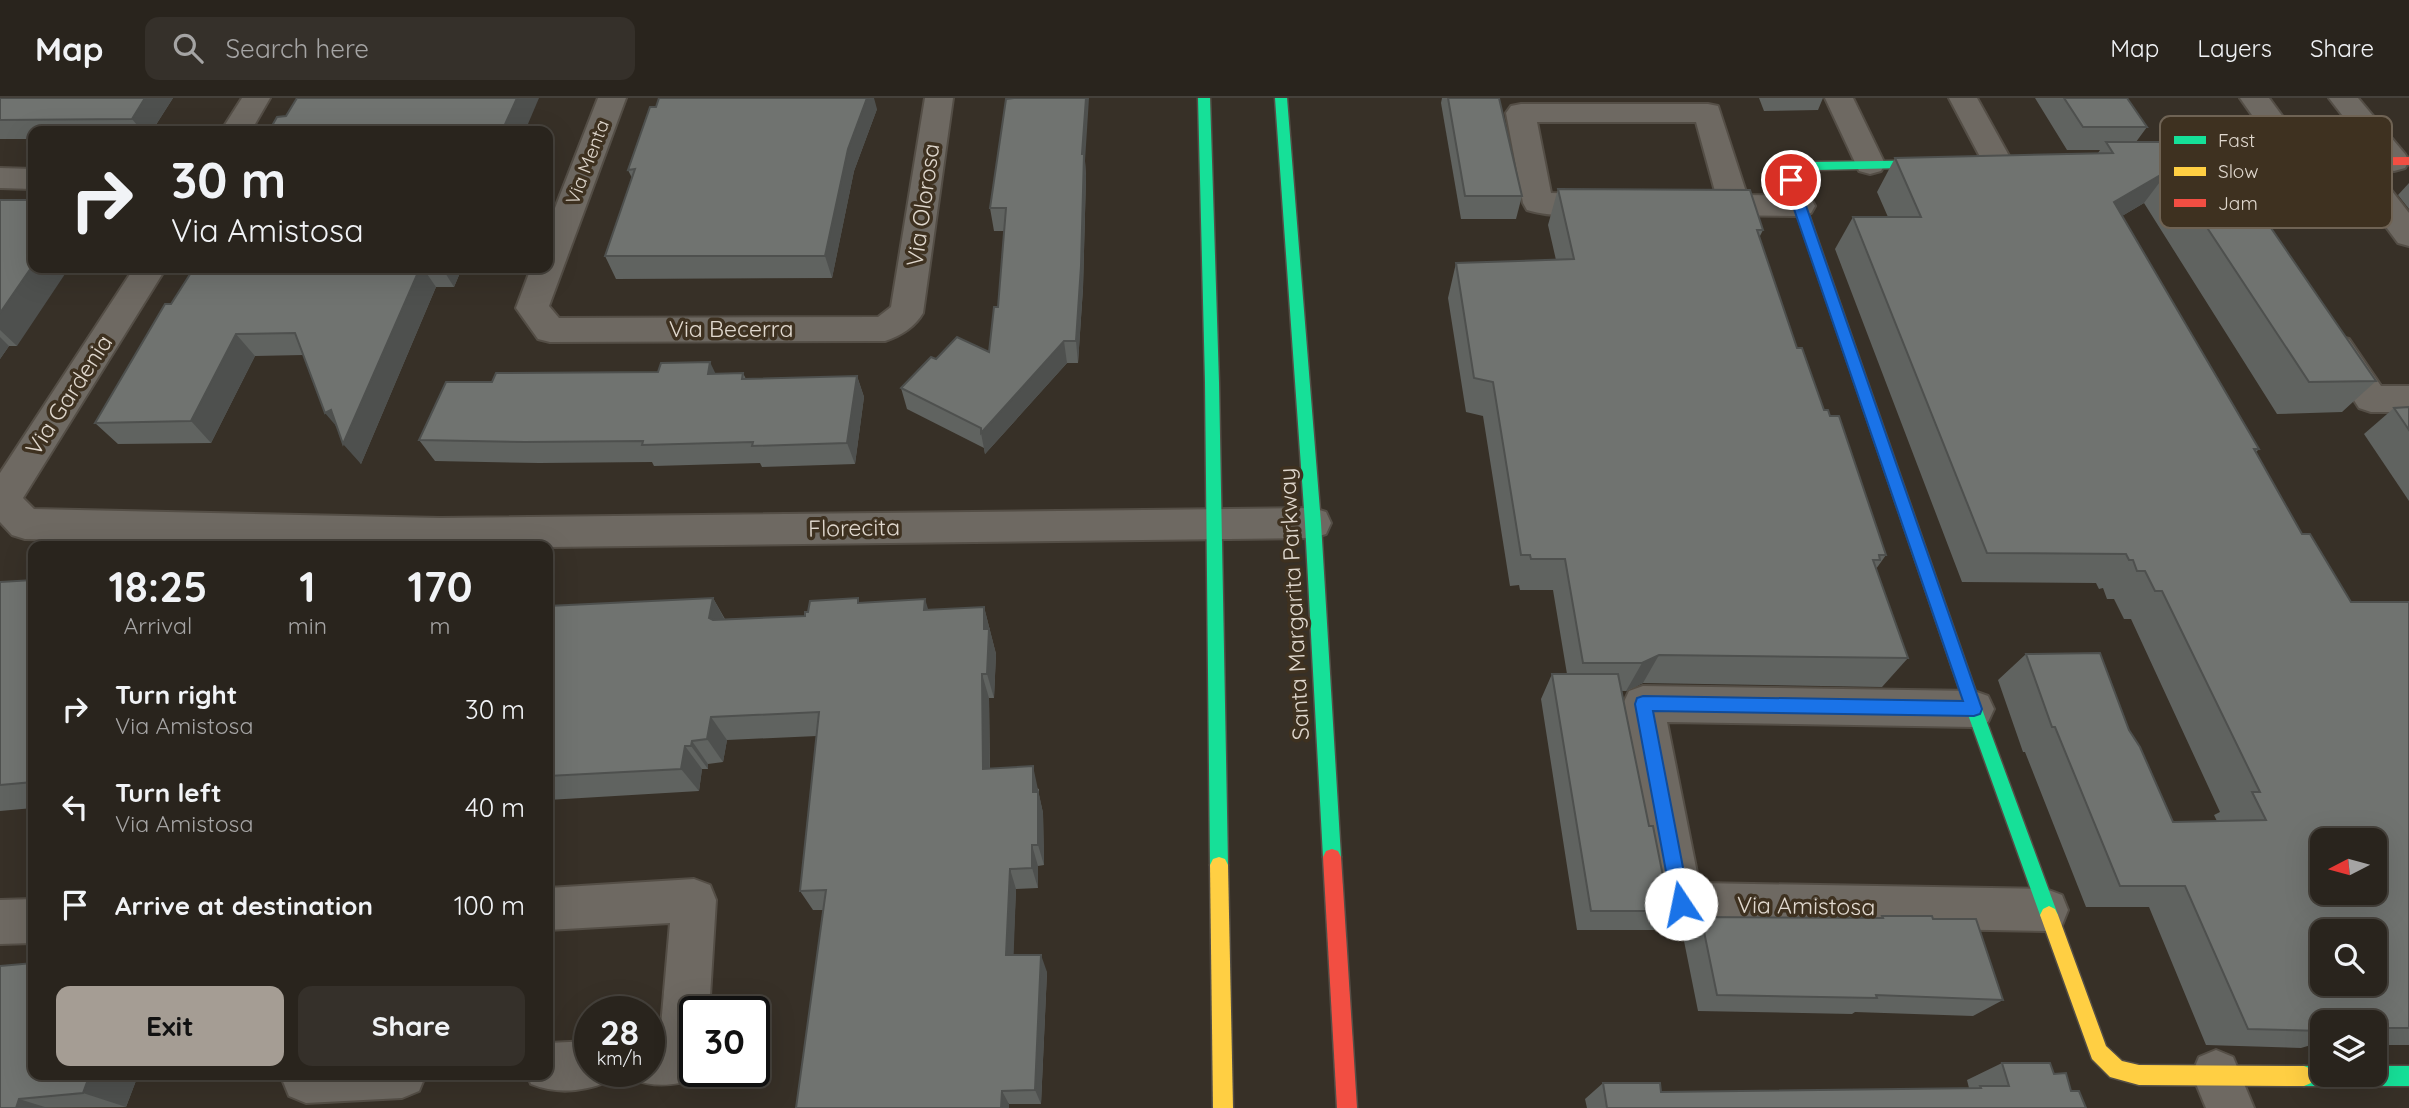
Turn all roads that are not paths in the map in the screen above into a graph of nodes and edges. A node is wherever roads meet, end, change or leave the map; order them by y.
1 (256, 98) edge
2 (612, 98) edge
3 (939, 98) edge
4 (1205, 98) edge
5 (1280, 98) edge
6 (1839, 98) edge
7 (1963, 98) edge
8 (2255, 98) edge
9 (2343, 98) edge
10 (2268, 116) edge
11 (2360, 116) edge
12 (239, 126) edge
13 (1960, 163) edge
14 (1998, 163) edge
15 (2118, 163) edge
16 (2160, 163) edge
17 (1870, 164) junction
18 (0, 178) edge
19 (28, 179) edge
20 (1636, 204) edge
21 (1678, 205) edge
22 (1734, 205) junction
23 (1800, 206) junction
24 (2392, 213) edge
25 (2409, 235) edge
26 (553, 251) edge
27 (147, 273) edge
28 (545, 273) edge
29 (907, 313) joint
30 (2318, 320) edge
31 (550, 330) joint
32 (2409, 399) edge
33 (1214, 522) junction
34 (1313, 523) junction
35 (392, 539) edge
36 (437, 540) edge
37 (1974, 709) junction
38 (553, 909) edge
39 (2046, 910) junction
40 (28, 920) edge
41 (0, 922) edge
42 (665, 1061) edge
43 (574, 1066) edge
44 (553, 1067) edge
45 (2407, 1079) edge
46 (2223, 1091) edge
47 (1223, 1108) edge
48 (1347, 1108) edge

1 - 12 street
2 - 26 street, Via Menta
3 - 29 street, Via Olorosa
4 - 33 main road
5 - 34 main road, Santa Margarita Parkway
6 - 17 street
7 - 14 street
8 - 10 street
9 - 11 street
13 - 17 main road
15 - 16 main road
17 - 23 main road
18 - 19 street
20 - 22 street
21 - 22 street
22 - 23 street
23 - 37 main road
24 - 25 street
27 - 35 street, Via Gardenia
28 - 31 street, Via Menta
29 - 31 street, Via Becerra
30 - 32 street
33 - 34 street, Florecita
33 - 36 street, Florecita
33 - 47 main road
34 - 48 main road, Santa Margarita Parkway
35 - 36 street, Florecita
37 - 39 main road
37 - 39 street, Via Amistosa
38 - 42 street
39 - 46 main road
40 - 41 street
43 - 44 street
45 - 46 main road

